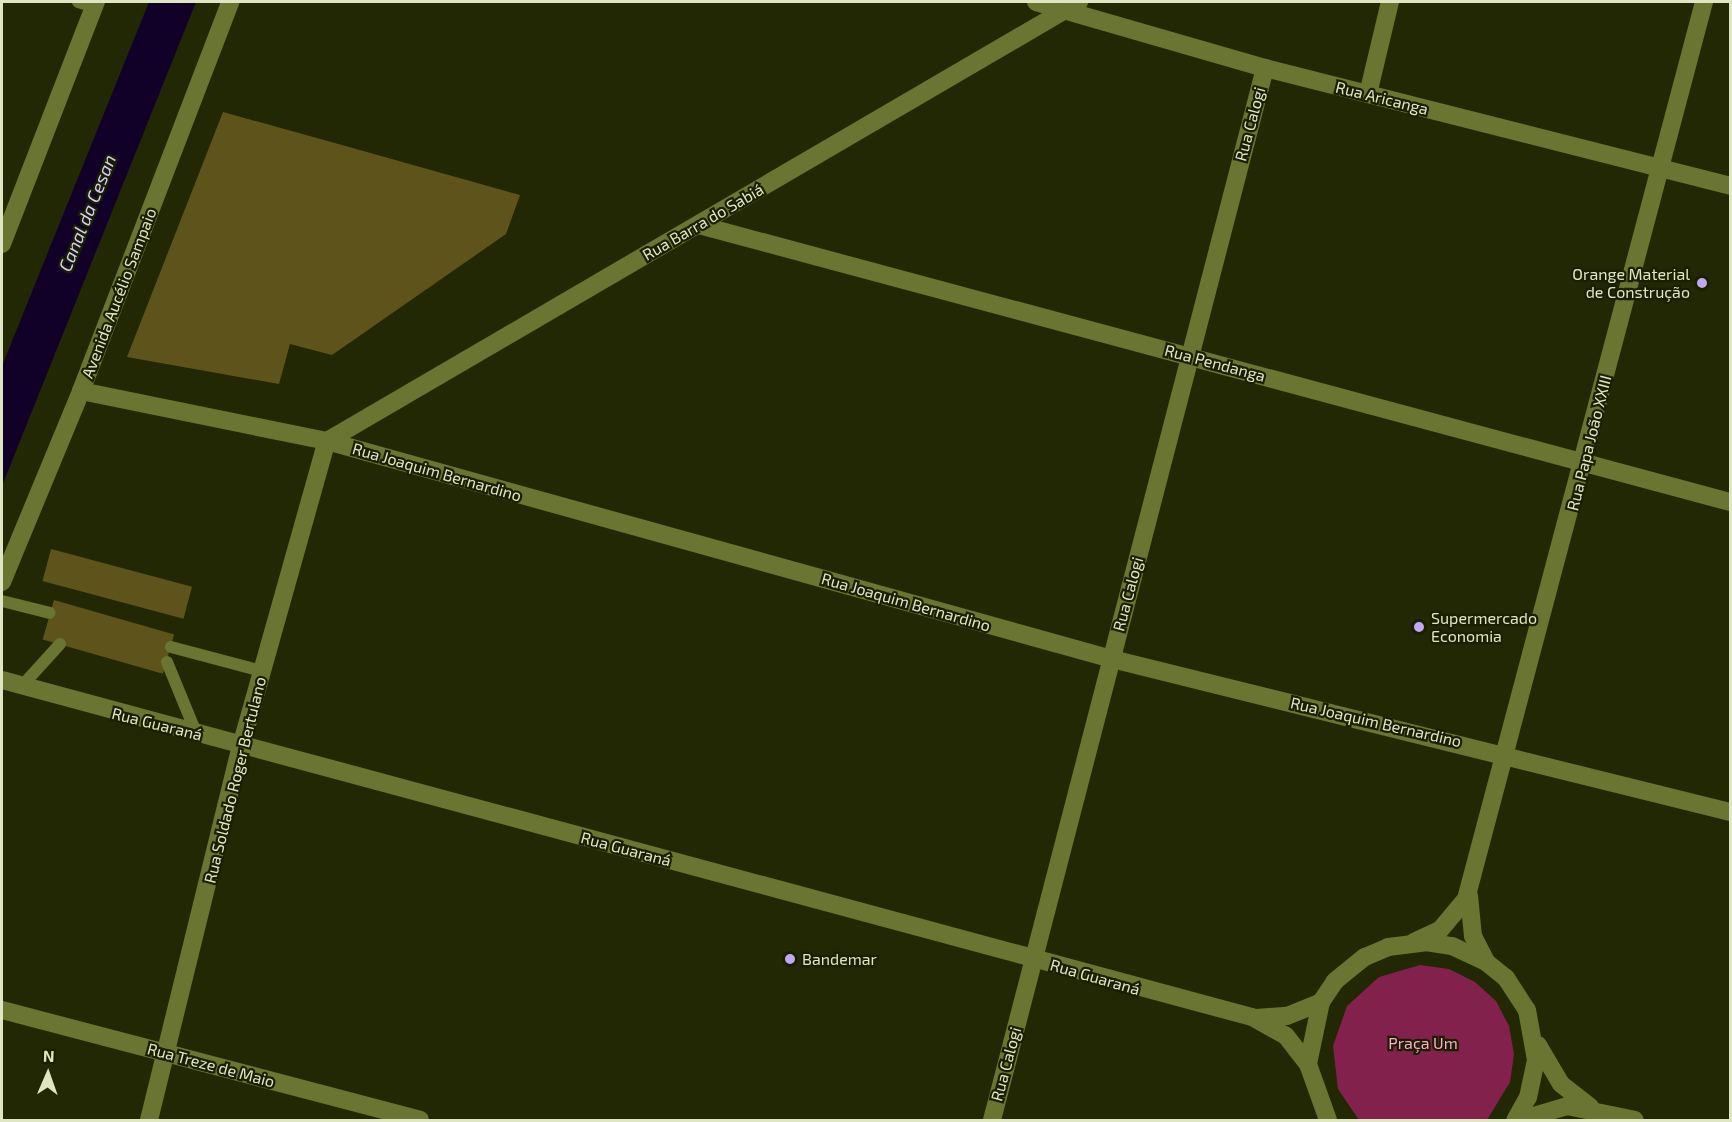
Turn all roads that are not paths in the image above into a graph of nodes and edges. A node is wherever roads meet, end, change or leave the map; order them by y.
1 (230, 2) edge
2 (1036, 2) edge
3 (1390, 2) edge
4 (1704, 2) edge
5 (90, 3) edge
6 (1072, 6) edge
7 (1265, 68) junction
8 (1368, 94) junction
9 (1661, 168) junction
10 (1731, 186) edge
11 (699, 225) junction
12 (2, 244) edge
13 (1190, 357) junction
14 (81, 391) junction
15 (327, 441) junction
16 (1583, 463) junction
17 (1731, 502) edge
18 (2, 582) edge
19 (2, 601) edge
20 (50, 613) dead end
21 (60, 644) dead end
22 (171, 647) dead end
23 (1112, 659) junction
24 (167, 662) dead end
25 (262, 671) junction
26 (2, 680) edge
27 (21, 687) junction
28 (197, 735) junction
29 (241, 746) junction
30 (1508, 753) junction
31 (1731, 812) edge
32 (1471, 883) junction
33 (1414, 942) junction
34 (1034, 959) junction
35 (1486, 962) junction
36 (1321, 1002) junction
37 (2, 1010) edge
38 (1252, 1017) junction
39 (1534, 1035) junction
40 (167, 1053) junction
41 (1308, 1064) junction
42 (1597, 1111) junction
43 (149, 1120) edge
44 (420, 1120) edge
45 (992, 1120) edge
46 (1328, 1120) edge
47 (1515, 1120) edge
48 (1520, 1120) edge
49 (1635, 1120) edge

1 - 14 street, Avenida Aucélio Sampaio
2 - 6 street, Rua Aricanga
3 - 8 street
4 - 9 street, Rua Papa João XXIII
5 - 12 street
6 - 7 street, Rua Aricanga
6 - 11 street, Rua Barra do Sabiá
7 - 8 street, Rua Aricanga
7 - 13 street, Rua Calogi
8 - 9 street, Rua Aricanga
9 - 10 street, Rua Aricanga
9 - 16 street, Rua Papa João XXIII
11 - 13 street, Rua Pendanga
11 - 15 street, Rua Barra do Sabiá
13 - 16 street, Rua Pendanga
13 - 23 street, Rua Calogi
14 - 15 street, Rua Joaquim Bernardino
14 - 18 street, Avenida Aucélio Sampaio
15 - 23 street, Rua Joaquim Bernardino
15 - 25 street, Rua Soldado Roger Bertulano
16 - 17 street, Rua Pendanga
16 - 30 street, Rua Papa João XXIII
19 - 20 lane
21 - 27 lane
22 - 25 lane
23 - 30 street, Rua Joaquim Bernardino
23 - 34 street, Rua Calogi
24 - 28 lane
25 - 29 street, Rua Soldado Roger Bertulano
26 - 27 street, Rua Guaraná
27 - 28 street, Rua Guaraná
28 - 29 street, Rua Guaraná
29 - 34 street, Rua Guaraná
29 - 40 street, Rua Soldado Roger Bertulano
30 - 31 street, Rua Joaquim Bernardino
30 - 32 street, Rua Papa João XXIII
32 - 33 street, Rua Papa João XXIII
32 - 35 street, Rua Papa João XXIII
33 - 35 street
33 - 36 street
34 - 38 street, Rua Guaraná
34 - 45 street, Rua Calogi
35 - 39 street
36 - 38 street, Rua Guaraná
36 - 41 street
37 - 40 street, Rua Treze de Maio
38 - 41 street, Rua Guaraná
39 - 42 street
39 - 47 street
40 - 43 street, Rua Soldado Roger Bertulano
40 - 44 street, Rua Treze de Maio
41 - 46 street
42 - 48 street
42 - 49 street

